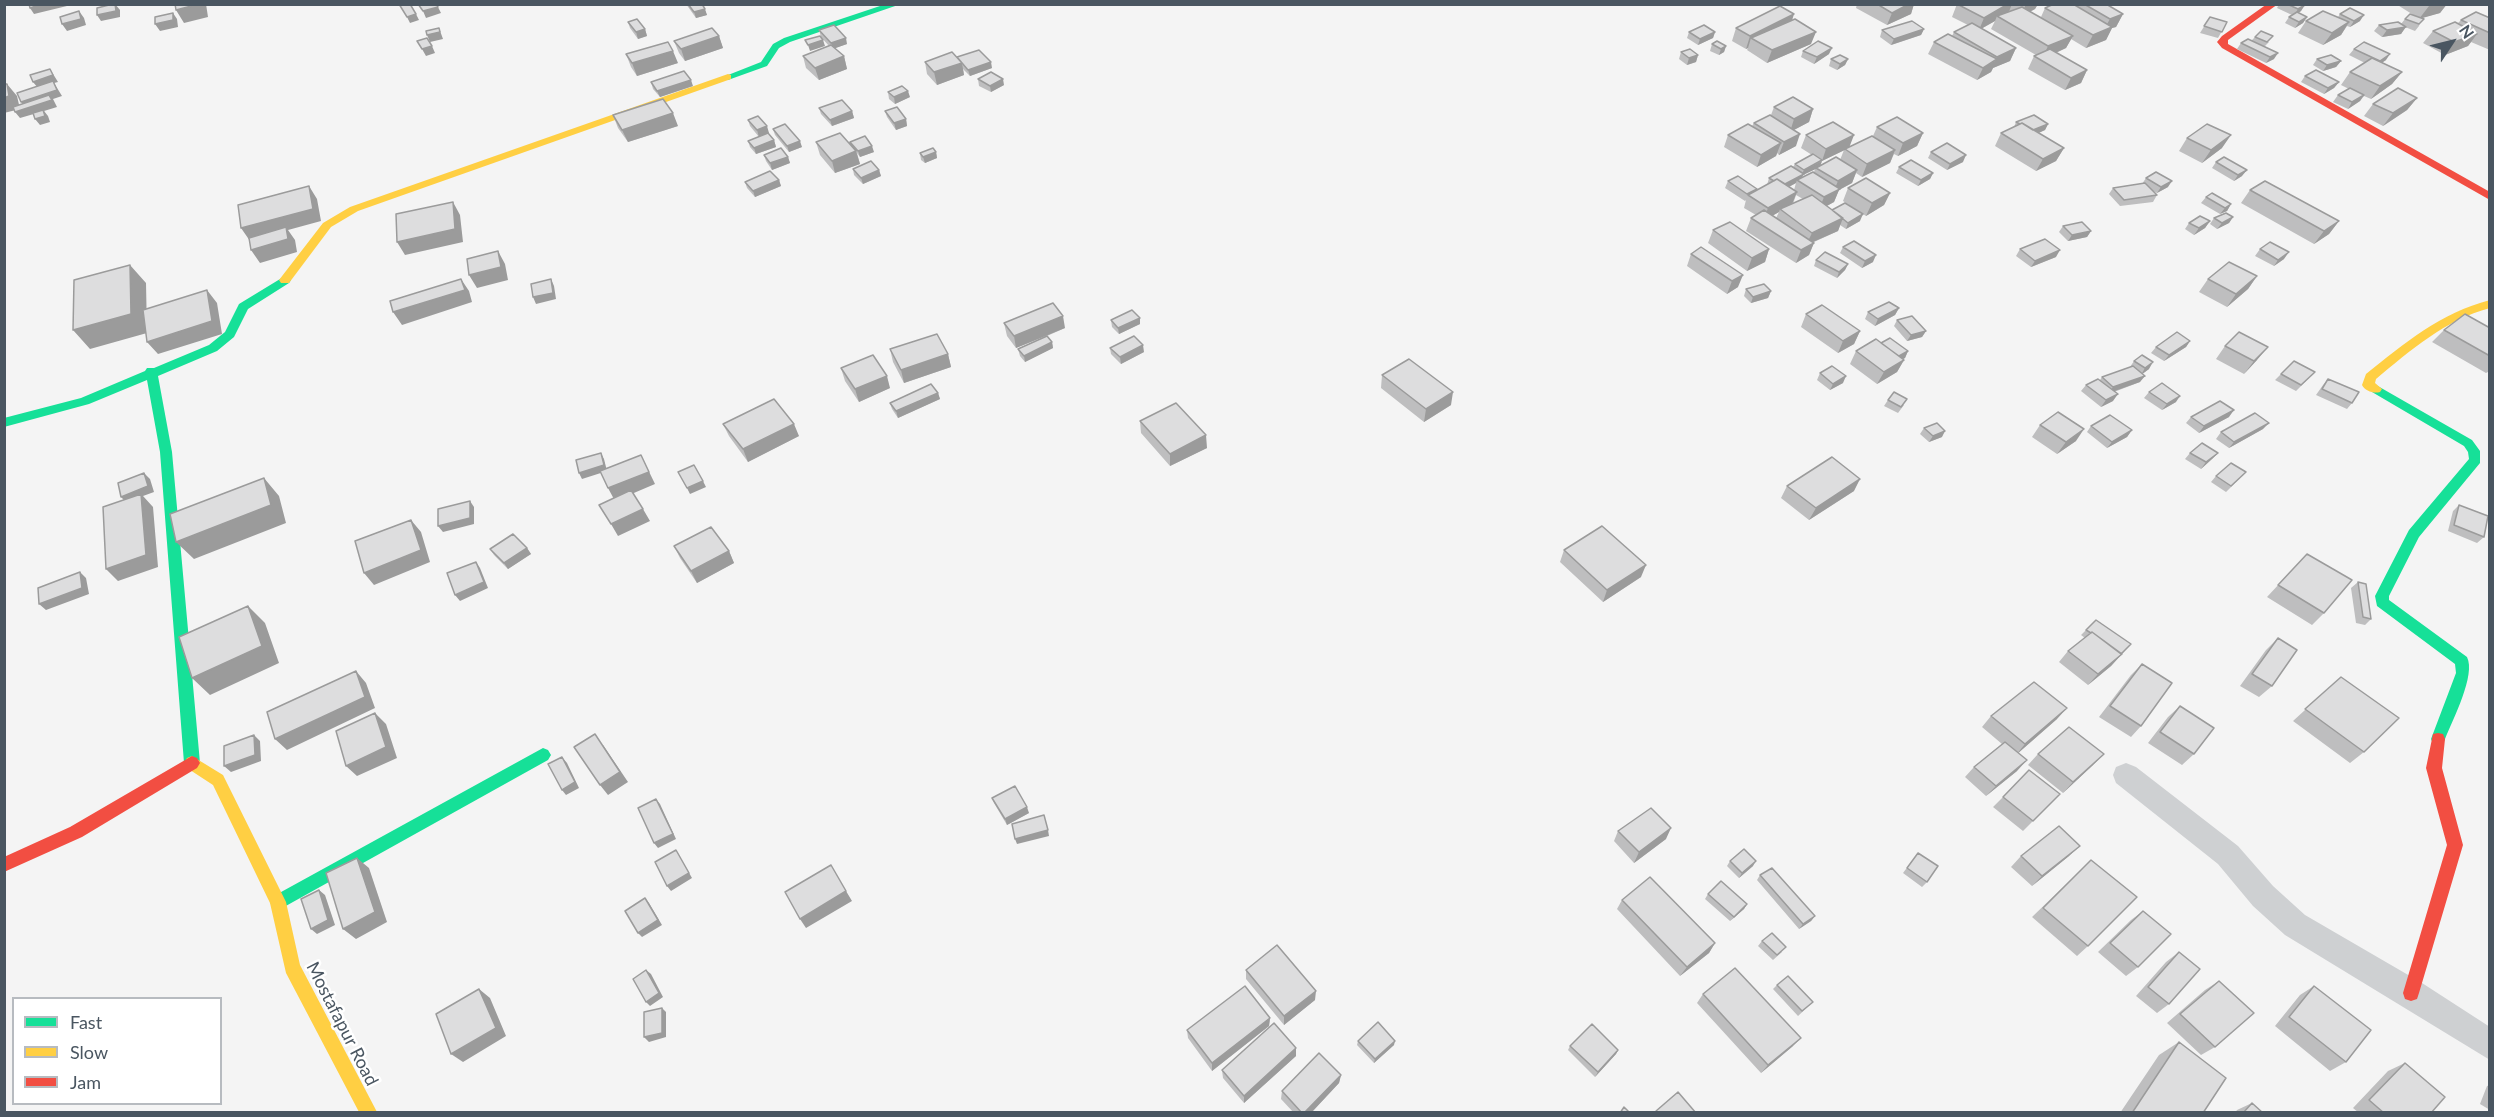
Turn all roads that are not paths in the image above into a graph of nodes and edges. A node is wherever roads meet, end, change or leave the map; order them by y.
1 (897, 4) edge
2 (2274, 4) edge
3 (2490, 197) edge
4 (2490, 304) edge
5 (151, 371) junction
6 (4, 423) edge
7 (543, 755) dead end
8 (192, 763) junction
9 (2126, 775) dead end
10 (4, 865) edge
11 (278, 902) junction
12 (2411, 993) junction
13 (2490, 1045) edge
14 (368, 1113) edge

1 - 5 street
2 - 3 street
4 - 12 street
5 - 6 street
5 - 8 street
7 - 11 street
8 - 10 street
8 - 11 street, Mostafapur Road
9 - 12 street
11 - 14 street, Mostafapur Road
12 - 13 street

